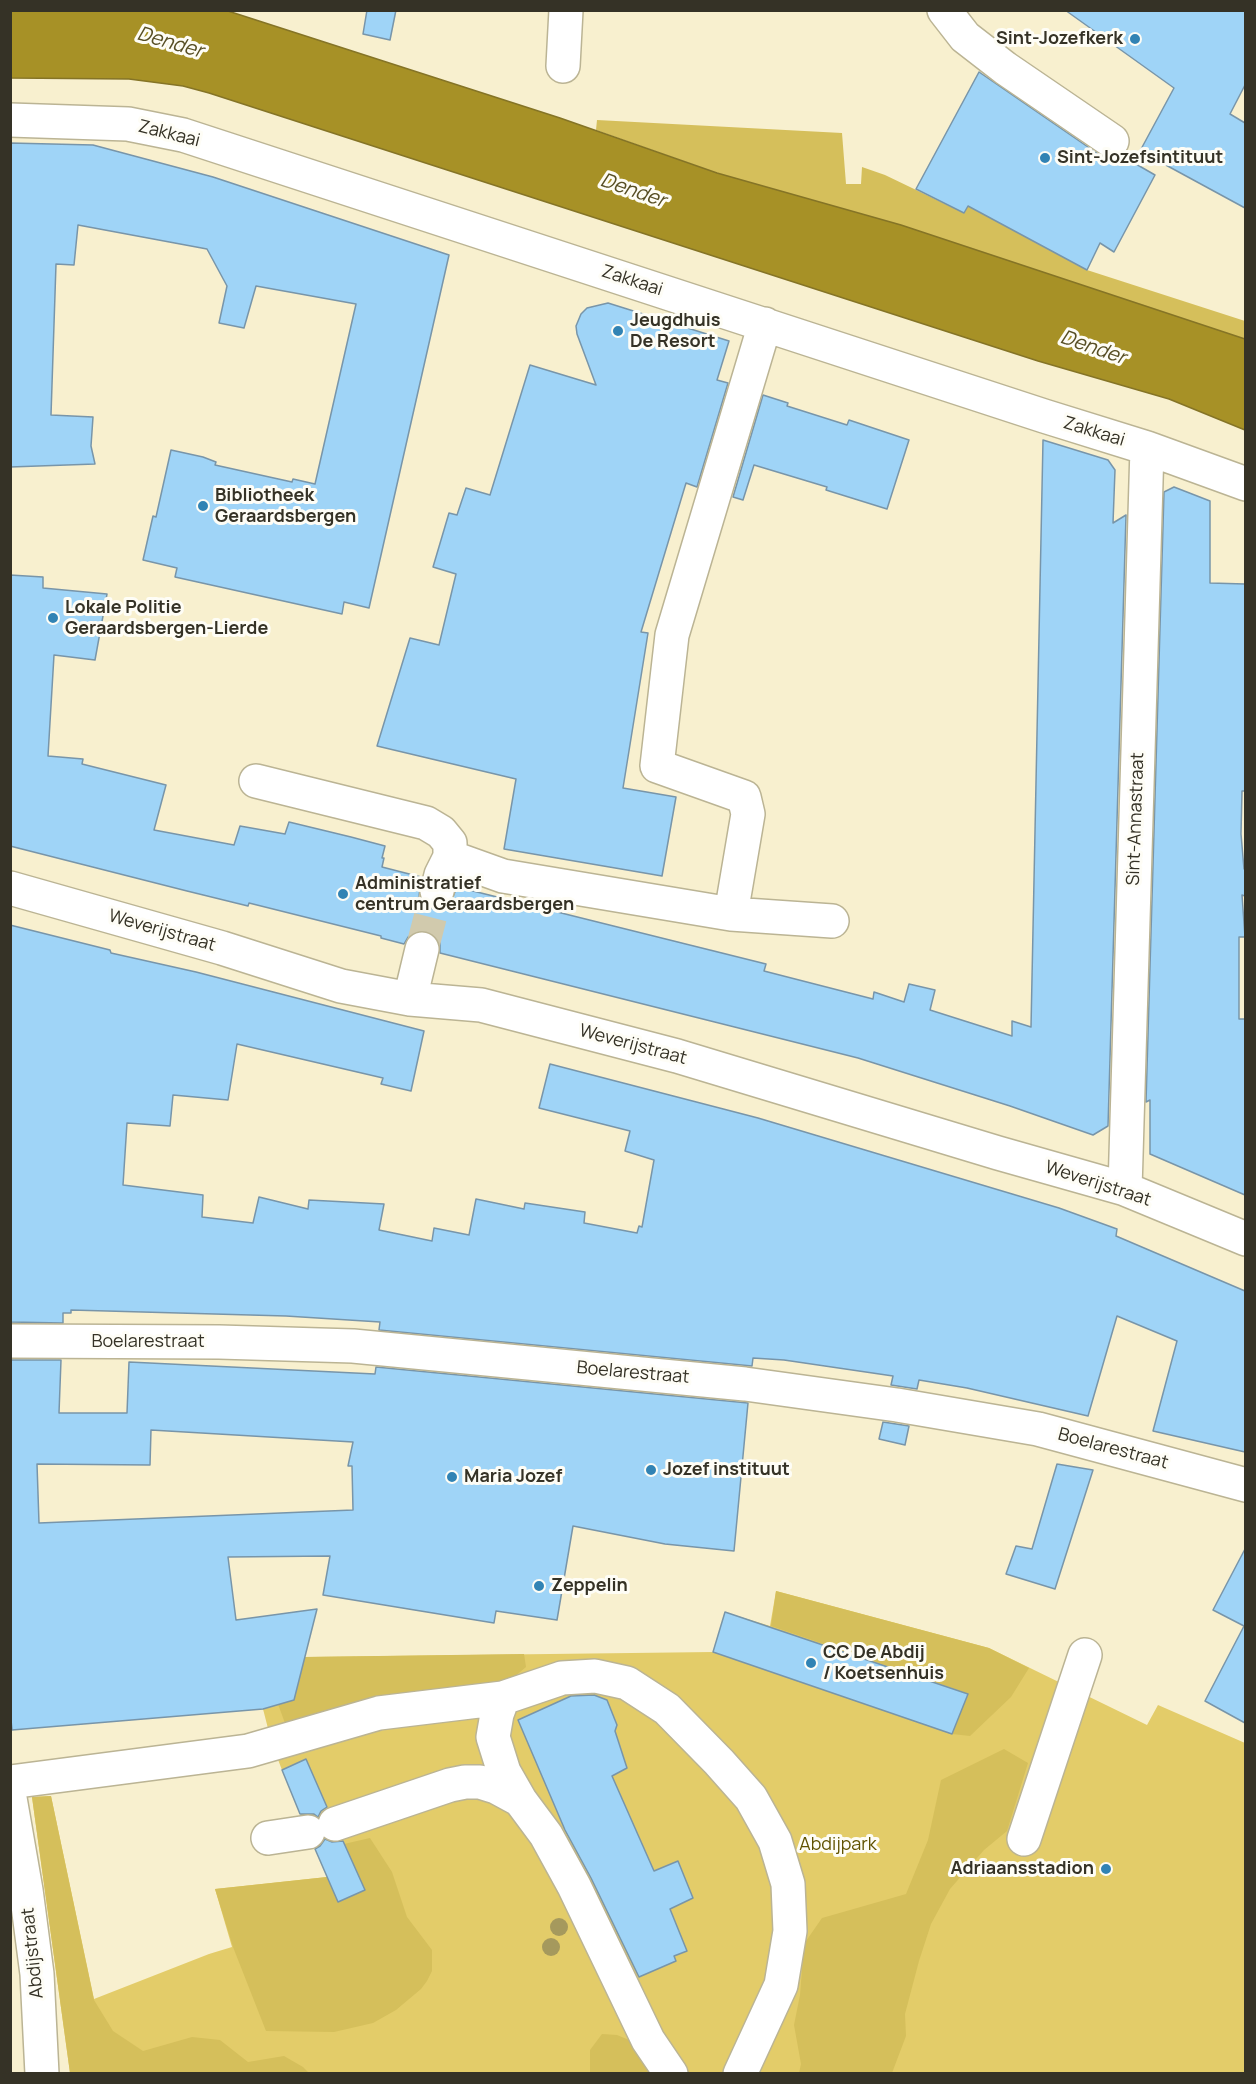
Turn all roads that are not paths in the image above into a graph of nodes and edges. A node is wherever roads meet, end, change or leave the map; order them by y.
1 (566, 10) edge
2 (944, 10) edge
3 (562, 66) dead end
4 (10, 120) edge
5 (1112, 141) dead end
6 (765, 324) junction
7 (1147, 448) junction
8 (1245, 484) edge
9 (256, 781) dead end
10 (450, 858) junction
11 (10, 888) edge
12 (437, 891) tunnel mouth
13 (731, 914) junction
14 (832, 921) dead end
15 (422, 949) tunnel mouth
16 (410, 999) junction
17 (1125, 1189) junction
18 (1245, 1239) edge
19 (10, 1341) edge
20 (1245, 1485) edge
21 (1085, 1655) dead end
22 (503, 1698) junction
23 (493, 1737) junction
24 (10, 1782) edge
25 (450, 1785) junction
26 (10, 1798) edge
27 (520, 1800) junction
28 (268, 1838) dead end
29 (1024, 1839) dead end
30 (18, 1889) edge
31 (42, 2073) edge
32 (671, 2073) edge
33 (740, 2073) edge

1 - 3 street
2 - 5 street
4 - 6 street, Zakkaai
6 - 7 street, Zakkaai
6 - 13 street
7 - 8 street, Zakkaai
7 - 17 street, Sint-Annastraat
9 - 10 street
10 - 12 street
10 - 13 street
11 - 16 street, Weverijstraat
13 - 14 street
15 - 16 street
16 - 17 street, Weverijstraat
17 - 18 street, Weverijstraat
19 - 20 street, Boelarestraat
21 - 29 street
22 - 23 street
22 - 24 street
22 - 33 street
23 - 25 street
23 - 27 street
25 - 27 street
25 - 28 street
26 - 30 street, Abdijstraat
27 - 32 street
30 - 31 street, Abdijstraat

